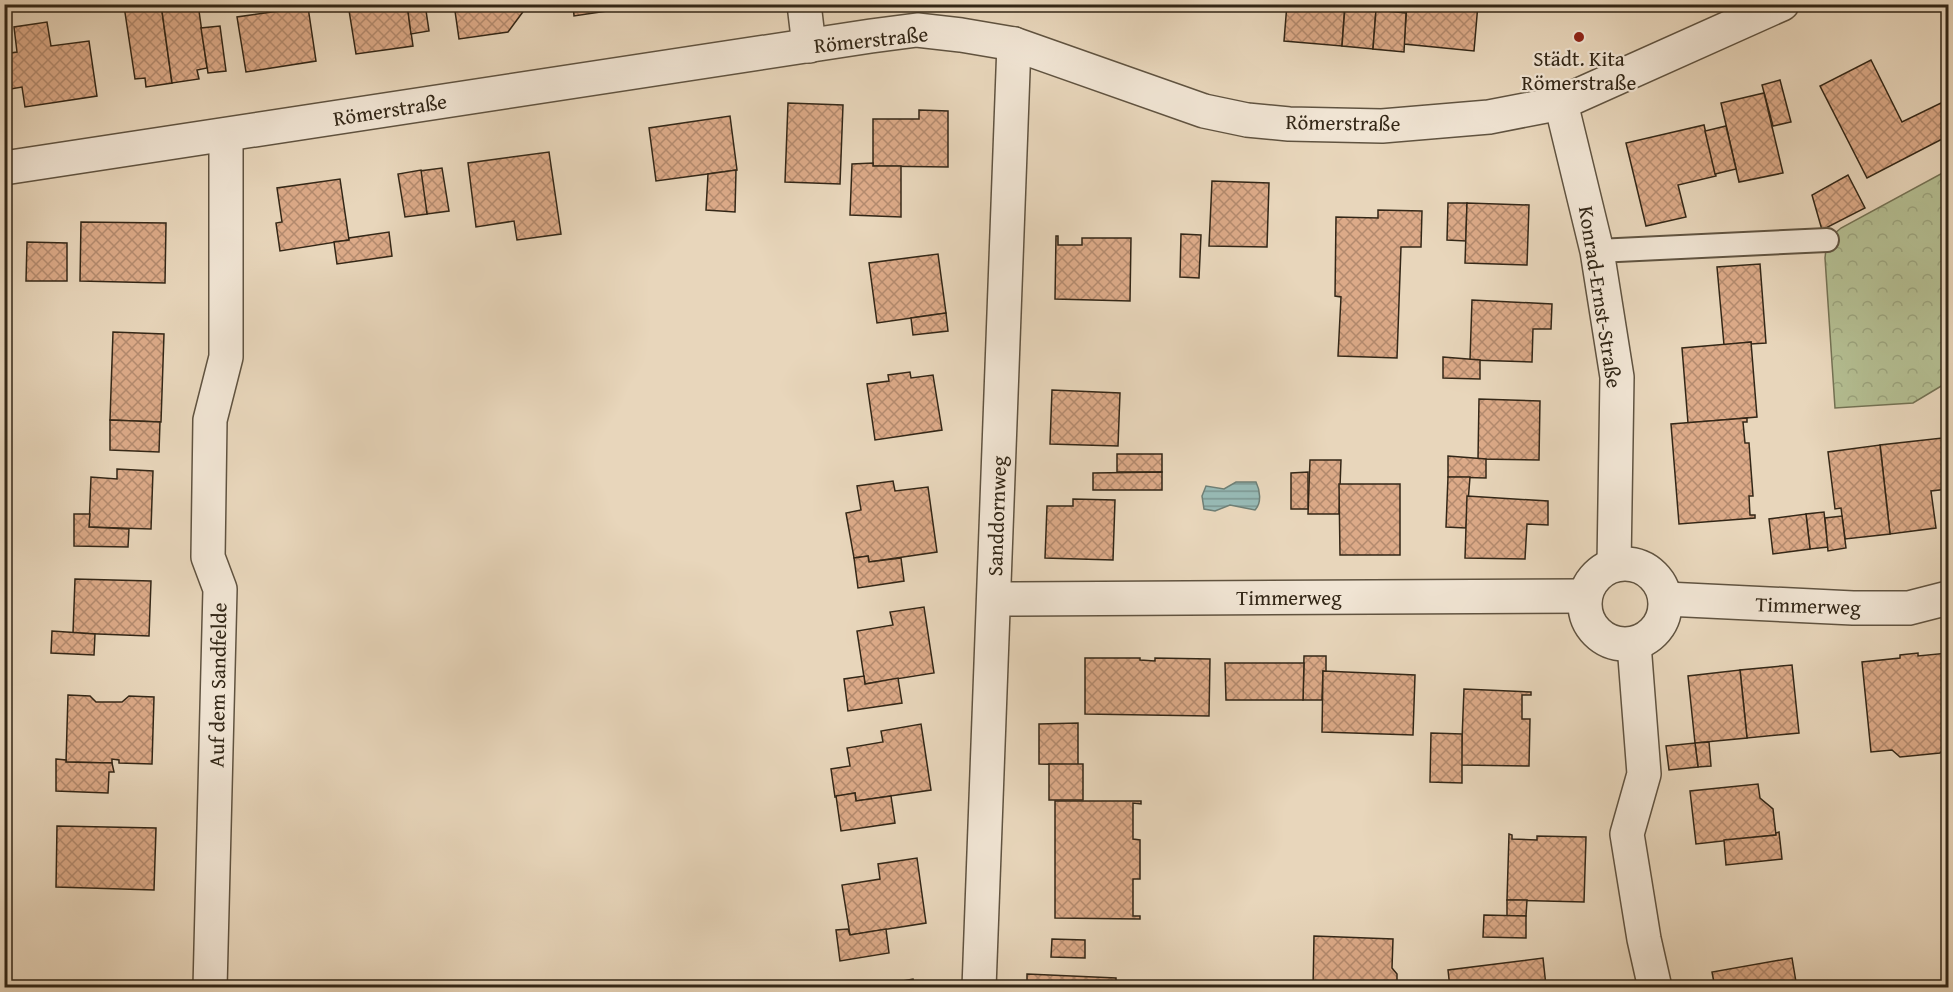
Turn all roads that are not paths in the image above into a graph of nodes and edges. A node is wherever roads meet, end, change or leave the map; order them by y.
1 (804, 4) edge
2 (1782, 4) edge
3 (1014, 45) junction
4 (809, 46) junction
5 (1561, 103) junction
6 (226, 135) junction
7 (4, 168) edge
8 (1827, 240) dead end
9 (1597, 251) junction
10 (1614, 565) junction
11 (1585, 596) junction
12 (1948, 598) edge
13 (994, 599) junction
14 (1666, 599) junction
15 (1634, 644) junction
16 (210, 987) edge
17 (979, 987) edge
18 (1655, 987) edge

1 - 4 street
2 - 5 street, Römerstraße
3 - 4 street, Römerstraße
3 - 5 street, Römerstraße
3 - 13 street, Sanddornweg
4 - 6 street, Römerstraße
5 - 9 street, Konrad-Ernst-Straße
6 - 7 street, Römerstraße
6 - 16 street, Auf dem Sandfelde
8 - 9 lane
9 - 10 street, Konrad-Ernst-Straße
10 - 11 street
10 - 14 street
11 - 13 street, Timmerweg
11 - 15 street
12 - 14 street, Timmerweg
13 - 17 street, Sanddornweg
14 - 15 street
15 - 18 street

